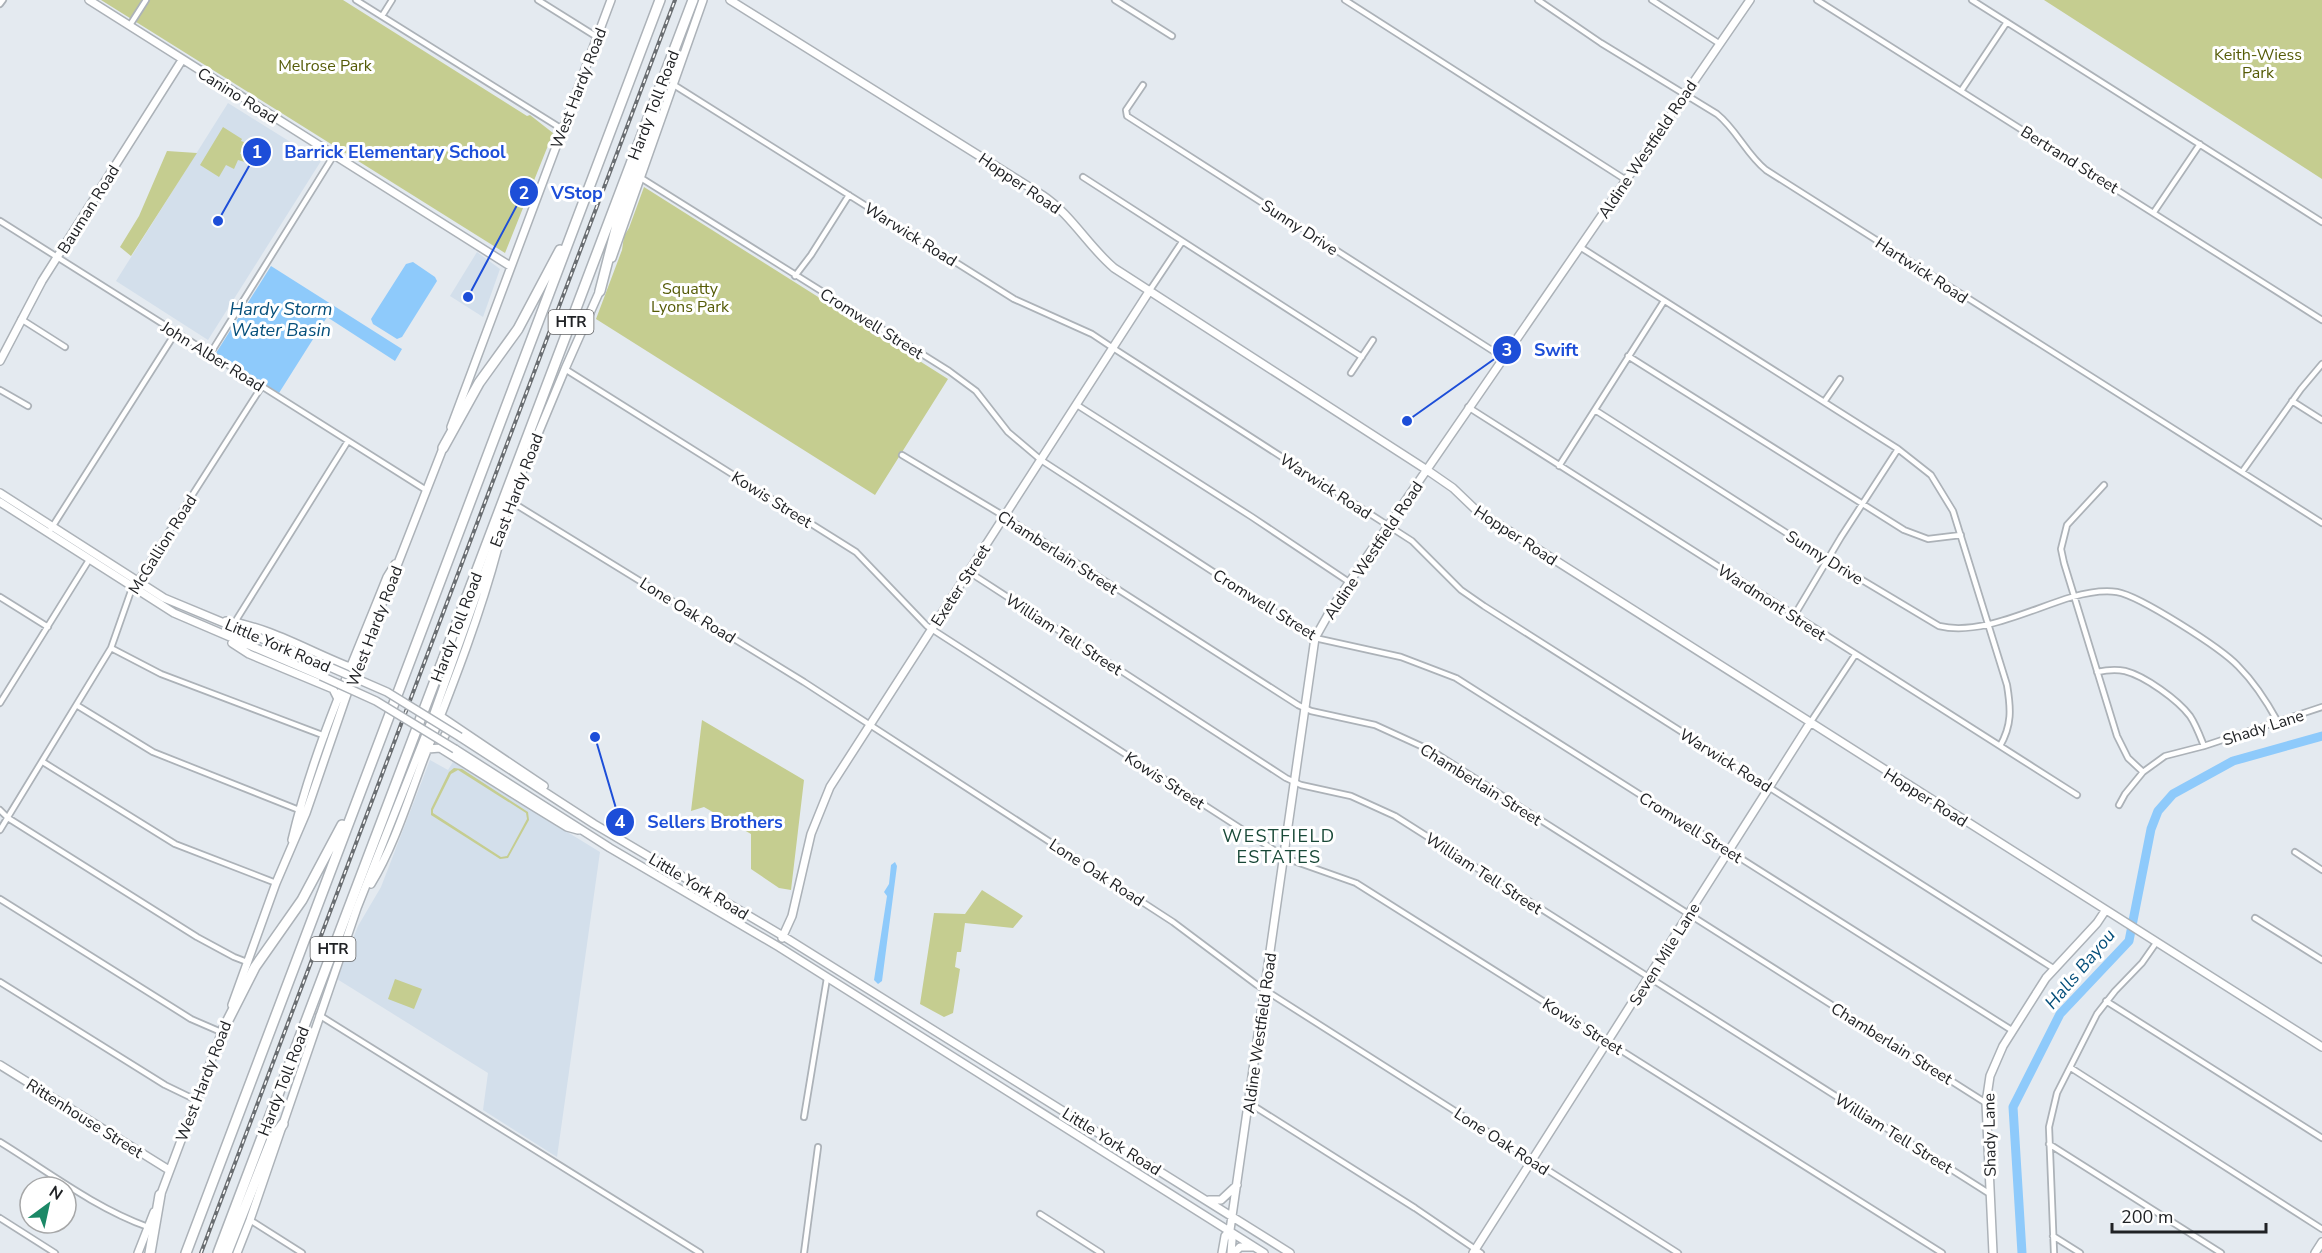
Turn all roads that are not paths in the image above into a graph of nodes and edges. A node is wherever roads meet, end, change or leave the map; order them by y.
1 (3, 0) edge
2 (89, 0) edge
3 (146, 0) edge
4 (356, 0) edge
5 (392, 0) edge
6 (538, 0) edge
7 (611, 0) edge
8 (660, 0) edge
9 (693, 0) edge
10 (704, 0) edge
11 (730, 0) edge
12 (1115, 0) edge
13 (1345, 0) edge
14 (1538, 0) edge
15 (1652, 0) edge
16 (1750, 0) edge
17 (1817, 0) edge
18 (1972, 0) edge
19 (0, 4) edge
20 (382, 16) junction
21 (2007, 22) junction
22 (130, 26) junction
23 (1172, 36) dead end
24 (597, 37) junction
25 (1720, 44) junction
26 (182, 60) junction
27 (668, 65) junction
28 (674, 85) junction
29 (1143, 85) dead end
30 (1961, 91) junction
31 (1685, 94) junction
32 (562, 129) junction
33 (2200, 144) junction
34 (334, 155) junction
35 (1083, 177) dead end
36 (641, 178) junction
37 (1626, 180) junction
38 (849, 195) junction
39 (2154, 212) junction
40 (0, 221) edge
41 (2322, 222) edge
42 (572, 230) junction
43 (1182, 242) junction
44 (1580, 247) junction
45 (57, 257) junction
46 (510, 266) junction
47 (795, 276) junction
48 (1150, 290) junction
49 (600, 291) junction
50 (1664, 300) junction
51 (21, 319) junction
52 (2322, 320) edge
53 (176, 332) junction
54 (1374, 340) dead end
55 (65, 347) dead end
56 (1113, 348) junction
57 (210, 354) junction
58 (1628, 356) junction
59 (1362, 357) junction
60 (1504, 358) junction
61 (0, 361) edge
62 (2322, 364) edge
63 (565, 369) junction
64 (1351, 373) dead end
65 (1840, 379) dead end
66 (262, 386) junction
67 (0, 390) edge
68 (2292, 401) junction
69 (1824, 402) junction
70 (1077, 405) junction
71 (28, 406) dead end
72 (1468, 407) junction
73 (1595, 410) junction
74 (2322, 420) edge
75 (348, 441) junction
76 (443, 448) junction
77 (1898, 450) junction
78 (902, 455) dead end
79 (1041, 460) junction
80 (1559, 466) junction
81 (1427, 470) junction
82 (2242, 472) junction
83 (2104, 485) dead end
84 (426, 490) junction
85 (0, 493) edge
86 (510, 501) junction
87 (0, 502) edge
88 (1862, 504) junction
89 (1004, 517) junction
90 (2322, 523) edge
91 (1388, 526) junction
92 (51, 529) junction
93 (1961, 535) junction
94 (404, 548) junction
95 (89, 560) junction
96 (1827, 560) junction
97 (969, 572) junction
98 (139, 581) junction
99 (1349, 582) junction
100 (133, 588) junction
101 (2074, 596) junction
102 (3, 599) edge
103 (1794, 616) junction
104 (217, 620) junction
105 (235, 622) junction
106 (1988, 624) junction
107 (48, 627) junction
108 (932, 629) junction
109 (215, 632) junction
110 (1316, 638) junction
111 (111, 648) junction
112 (1855, 655) junction
113 (329, 662) junction
114 (352, 668) junction
115 (2097, 672) junction
116 (354, 677) junction
117 (327, 686) junction
118 (350, 688) junction
119 (338, 699) junction
120 (0, 703) edge
121 (78, 706) junction
122 (2322, 707) edge
123 (1304, 708) junction
124 (440, 716) junction
125 (432, 719) junction
126 (2278, 722) junction
127 (1810, 723) junction
128 (870, 725) junction
129 (457, 727) junction
130 (427, 732) junction
131 (326, 736) junction
132 (2000, 746) junction
133 (2204, 746) junction
134 (428, 749) junction
135 (446, 752) junction
136 (43, 762) junction
137 (368, 771) junction
138 (2143, 772) junction
139 (1294, 782) junction
140 (1770, 788) junction
141 (2077, 795) dead end
142 (2119, 804) dead end
143 (0, 810) edge
144 (299, 810) junction
145 (8, 818) junction
146 (594, 824) junction
147 (0, 830) edge
148 (606, 831) junction
149 (588, 834) junction
150 (599, 841) junction
151 (1729, 850) junction
152 (2295, 852) dead end
153 (289, 854) junction
154 (1284, 856) junction
155 (2322, 870) edge
156 (276, 883) junction
157 (718, 896) junction
158 (0, 899) edge
159 (357, 908) junction
160 (711, 908) junction
161 (2105, 911) junction
162 (1688, 915) junction
163 (2255, 918) dead end
164 (783, 936) junction
165 (2156, 943) junction
166 (779, 947) junction
167 (2322, 960) edge
168 (247, 962) junction
169 (2054, 968) junction
170 (827, 978) junction
171 (1648, 978) junction
172 (0, 982) edge
173 (1266, 990) junction
174 (2106, 1001) junction
175 (319, 1015) junction
176 (2013, 1031) junction
177 (222, 1032) junction
178 (1608, 1042) junction
179 (2322, 1047) edge
180 (0, 1065) edge
181 (2071, 1068) junction
182 (1005, 1074) junction
183 (999, 1085) junction
184 (196, 1100) junction
185 (1249, 1103) junction
186 (1986, 1103) junction
187 (804, 1117) dead end
188 (283, 1124) junction
189 (2322, 1138) edge
190 (0, 1142) edge
191 (2049, 1144) junction
192 (818, 1147) dead end
193 (1533, 1161) junction
194 (169, 1170) junction
195 (1238, 1184) junction
196 (1990, 1194) junction
197 (160, 1195) junction
198 (1202, 1198) junction
199 (1040, 1214) dead end
200 (1233, 1217) junction
201 (0, 1218) edge
202 (250, 1220) junction
203 (148, 1227) junction
204 (2322, 1229) edge
205 (1230, 1230) junction
206 (2053, 1236) junction
207 (2322, 1242) edge
208 (1256, 1248) junction
209 (1477, 1252) edge
210 (55, 1253) edge
211 (138, 1253) edge
212 (150, 1253) edge
213 (186, 1253) edge
214 (218, 1253) edge
215 (227, 1253) edge
216 (237, 1253) edge
217 (302, 1253) edge
218 (700, 1253) edge
219 (804, 1253) edge
220 (1101, 1253) edge
221 (1222, 1253) edge
222 (1232, 1253) edge
223 (1264, 1253) edge
224 (1290, 1253) edge
225 (1678, 1253) edge
226 (1942, 1253) edge
227 (1993, 1253) edge
228 (2054, 1253) edge
229 (2080, 1253) edge
230 (2221, 1253) edge
231 (2315, 1253) edge

1 - 19 street
2 - 22 main road, Canino Road
3 - 22 street
4 - 20 street
5 - 20 street
6 - 24 street
7 - 24 main road, West Hardy Road
8 - 42 highway, Hardy Toll Road / HTR
9 - 27 highway, Hardy Toll Road / HTR
10 - 28 main road, East Hardy Road
11 - 48 main road, Hopper Road
12 - 23 street
13 - 37 street
14 - 31 street, Hartwick Road
15 - 25 street
16 - 25 main road, Aldine Westfield Road
17 - 30 street, Bertrand Street
18 - 21 street
20 - 32 street
21 - 30 street
21 - 33 street
22 - 26 main road, Canino Road
24 - 32 main road, West Hardy Road
25 - 31 main road, Aldine Westfield Road
26 - 34 main road, Canino Road
26 - 45 main road, Bauman Road
27 - 49 highway
27 - 214 highway, Hardy Toll Road / HTR
28 - 36 main road, East Hardy Road
28 - 38 street, Warwick Road
29 - 60 street, Sunny Drive
30 - 39 street, Bertrand Street
31 - 37 main road, Aldine Westfield Road
31 - 82 street, Hartwick Road
32 - 46 main road, West Hardy Road
33 - 39 street
33 - 41 street
34 - 46 main road, Canino Road
34 - 57 street
35 - 43 street
36 - 47 street, Cromwell Street
36 - 49 main road, East Hardy Road
37 - 44 main road, Aldine Westfield Road
38 - 47 street
38 - 56 street, Warwick Road
39 - 52 street, Bertrand Street
40 - 45 street, John Alber Road
42 - 76 highway
42 - 137 highway, Hardy Toll Road / HTR
43 - 48 street, Exeter Street
43 - 59 street
44 - 50 street
44 - 60 main road, Aldine Westfield Road
45 - 51 main road, Bauman Road
45 - 53 street, John Alber Road
46 - 76 main road, West Hardy Road
47 - 79 street, Cromwell Street
48 - 56 main road, Exeter Street
48 - 81 main road, Hopper Road
49 - 63 main road, East Hardy Road
50 - 58 street
50 - 69 street
51 - 55 street
51 - 61 main road, Bauman Road
53 - 57 street, John Alber Road
53 - 92 street
54 - 59 street
56 - 70 main road, Exeter Street
56 - 91 street, Warwick Road
57 - 66 street, John Alber Road
58 - 73 street
58 - 88 street
59 - 64 street
60 - 72 main road, Aldine Westfield Road
62 - 68 street
63 - 86 main road, East Hardy Road
63 - 108 street, Kowis Street
65 - 69 street
66 - 75 street, John Alber Road
66 - 98 street, McGallion Road
67 - 71 street
68 - 74 street
68 - 82 street
69 - 77 street
70 - 79 main road, Exeter Street
70 - 99 street
72 - 80 street, Wardmont Street
72 - 81 main road, Aldine Westfield Road
73 - 80 street
73 - 96 street, Sunny Drive
75 - 84 street, John Alber Road
75 - 105 street
76 - 84 main road, West Hardy Road
77 - 88 street
77 - 93 street
78 - 89 street, Chamberlain Street
79 - 89 main road, Exeter Street
79 - 110 street, Cromwell Street
80 - 103 street, Wardmont Street
81 - 91 main road, Aldine Westfield Road
81 - 127 main road, Hopper Road
82 - 90 street, Hartwick Road
83 - 101 street
84 - 94 main road, West Hardy Road
85 - 92 main road, Little York Road
86 - 124 main road
86 - 125 main road, East Hardy Road
86 - 128 street, Lone Oak Road
87 - 92 main road, Little York Road
88 - 93 street
88 - 96 street
89 - 97 main road, Exeter Street
89 - 123 street, Chamberlain Street
91 - 99 main road, Aldine Westfield Road
91 - 140 street, Warwick Road
92 - 95 main road, Little York Road
92 - 98 main road, Little York Road
93 - 106 street
94 - 114 main road
94 - 116 main road, West Hardy Road
95 - 100 main road, Little York Road
95 - 107 street
96 - 103 street
96 - 106 street, Sunny Drive
97 - 108 main road, Exeter Street
97 - 139 street, William Tell Street
98 - 100 street, McGallion Road
98 - 104 main road, Little York Road
99 - 110 main road, Aldine Westfield Road
100 - 109 main road, Little York Road
100 - 111 street, McGallion Road
101 - 106 street, Sunny Drive
101 - 115 street
101 - 126 street, Sunny Drive
102 - 107 street
103 - 112 street, Wardmont Street
104 - 105 main road
104 - 113 main road, Little York Road
105 - 113 main road
106 - 132 street
107 - 120 street
108 - 128 main road, Exeter Street
108 - 154 street, Kowis Street
109 - 117 main road
109 - 118 main road, Little York Road, bridge
110 - 123 main road, Aldine Westfield Road
110 - 151 street, Cromwell Street
111 - 121 street, McGallion Road
111 - 131 street
112 - 127 street, Seven Mile Lane
112 - 132 street, Wardmont Street
113 - 114 main road
113 - 116 main road, Little York Road, bridge
113 - 117 main road
114 - 119 main road
115 - 133 street
115 - 138 street
116 - 118 main road, West Hardy Road, bridge
116 - 125 main road, Little York Road, bridge
117 - 119 main road
118 - 130 main road, Little York Road, bridge
118 - 153 main road, West Hardy Road
119 - 131 main road
121 - 136 street, McGallion Road
121 - 144 street
122 - 126 street, Shady Lane
123 - 139 main road, Aldine Westfield Road
123 - 162 street, Chamberlain Street
124 - 129 main road
124 - 134 main road
125 - 130 main road, East Hardy Road, bridge
125 - 146 main road, Little York Road, bridge
126 - 133 street, Shady Lane
127 - 140 main road, Seven Mile Lane
127 - 161 main road, Hopper Road
128 - 164 main road, Exeter Street
128 - 173 street, Lone Oak Road
129 - 135 main road
129 - 146 main road
130 - 149 main road, Little York Road, bridge
130 - 159 main road, East Hardy Road
131 - 144 main road
132 - 141 street, Wardmont Street
133 - 138 street, Shady Lane
134 - 135 main road
134 - 159 main road
135 - 149 main road
136 - 145 street, McGallion Road
136 - 156 street
137 - 177 highway
137 - 213 highway, Hardy Toll Road / HTR
138 - 142 street, Shady Lane
139 - 154 main road, Aldine Westfield Road
139 - 171 street, William Tell Street
140 - 151 main road, Seven Mile Lane
140 - 169 street, Warwick Road
143 - 145 street
144 - 153 main road
145 - 147 street, McGallion Road
145 - 168 street
146 - 148 main road, Little York Road
148 - 150 main road
148 - 157 main road, Little York Road
149 - 150 main road, Little York Road
150 - 160 main road, Little York Road
151 - 162 main road, Seven Mile Lane
151 - 176 street, Cromwell Street
152 - 155 street
153 - 156 main road, West Hardy Road
154 - 173 main road, Aldine Westfield Road
154 - 178 street, Kowis Street
156 - 168 main road, West Hardy Road
157 - 160 main road
157 - 164 main road, Little York Road
158 - 177 street
159 - 175 main road, East Hardy Road
160 - 166 main road, Little York Road
161 - 165 main road, Hopper Road
161 - 169 main road, Shady Lane
162 - 171 main road, Seven Mile Lane
162 - 186 street, Chamberlain Street
163 - 167 street
164 - 166 main road, Exeter Street
164 - 182 main road, Little York Road
165 - 174 street
165 - 179 main road, Hopper Road
166 - 170 main road, Little York Road
168 - 177 main road, West Hardy Road
169 - 176 main road, Shady Lane
170 - 183 main road, Little York Road
170 - 187 street
171 - 178 main road, Seven Mile Lane
171 - 196 street, William Tell Street
172 - 184 street
173 - 185 main road, Aldine Westfield Road
173 - 193 street, Lone Oak Road
174 - 181 street
174 - 189 street
175 - 188 main road, East Hardy Road
175 - 218 street
176 - 186 main road, Shady Lane
177 - 184 main road, West Hardy Road
178 - 193 main road, Seven Mile Lane
178 - 226 street, Kowis Street
180 - 194 main road, Rittenhouse Street
181 - 191 street
181 - 204 street
182 - 183 main road
182 - 198 main road, Little York Road
183 - 205 main road, Little York Road
184 - 194 main road, West Hardy Road
185 - 195 main road, Aldine Westfield Road
185 - 209 street
186 - 196 main road, Shady Lane
188 - 202 main road, East Hardy Road
188 - 215 highway
190 - 203 street
191 - 206 street
191 - 230 street
192 - 219 street
193 - 209 main road, Seven Mile Lane
193 - 225 street, Lone Oak Road
194 - 197 main road, West Hardy Road
195 - 198 main road
195 - 200 main road, Aldine Westfield Road
196 - 227 main road, Shady Lane
197 - 203 main road, West Hardy Road
197 - 212 highway
198 - 200 main road, Little York Road
199 - 220 street
200 - 205 main road, Aldine Westfield Road
200 - 224 main road, Little York Road
201 - 210 street
202 - 216 main road, East Hardy Road
202 - 217 street
203 - 211 main road, West Hardy Road
205 - 208 main road, Little York Road
205 - 221 main road, Aldine Westfield Road
205 - 222 main road, Aldine Westfield Road
206 - 228 street
206 - 229 street
207 - 231 main road
208 - 222 main road
208 - 223 main road, Little York Road

